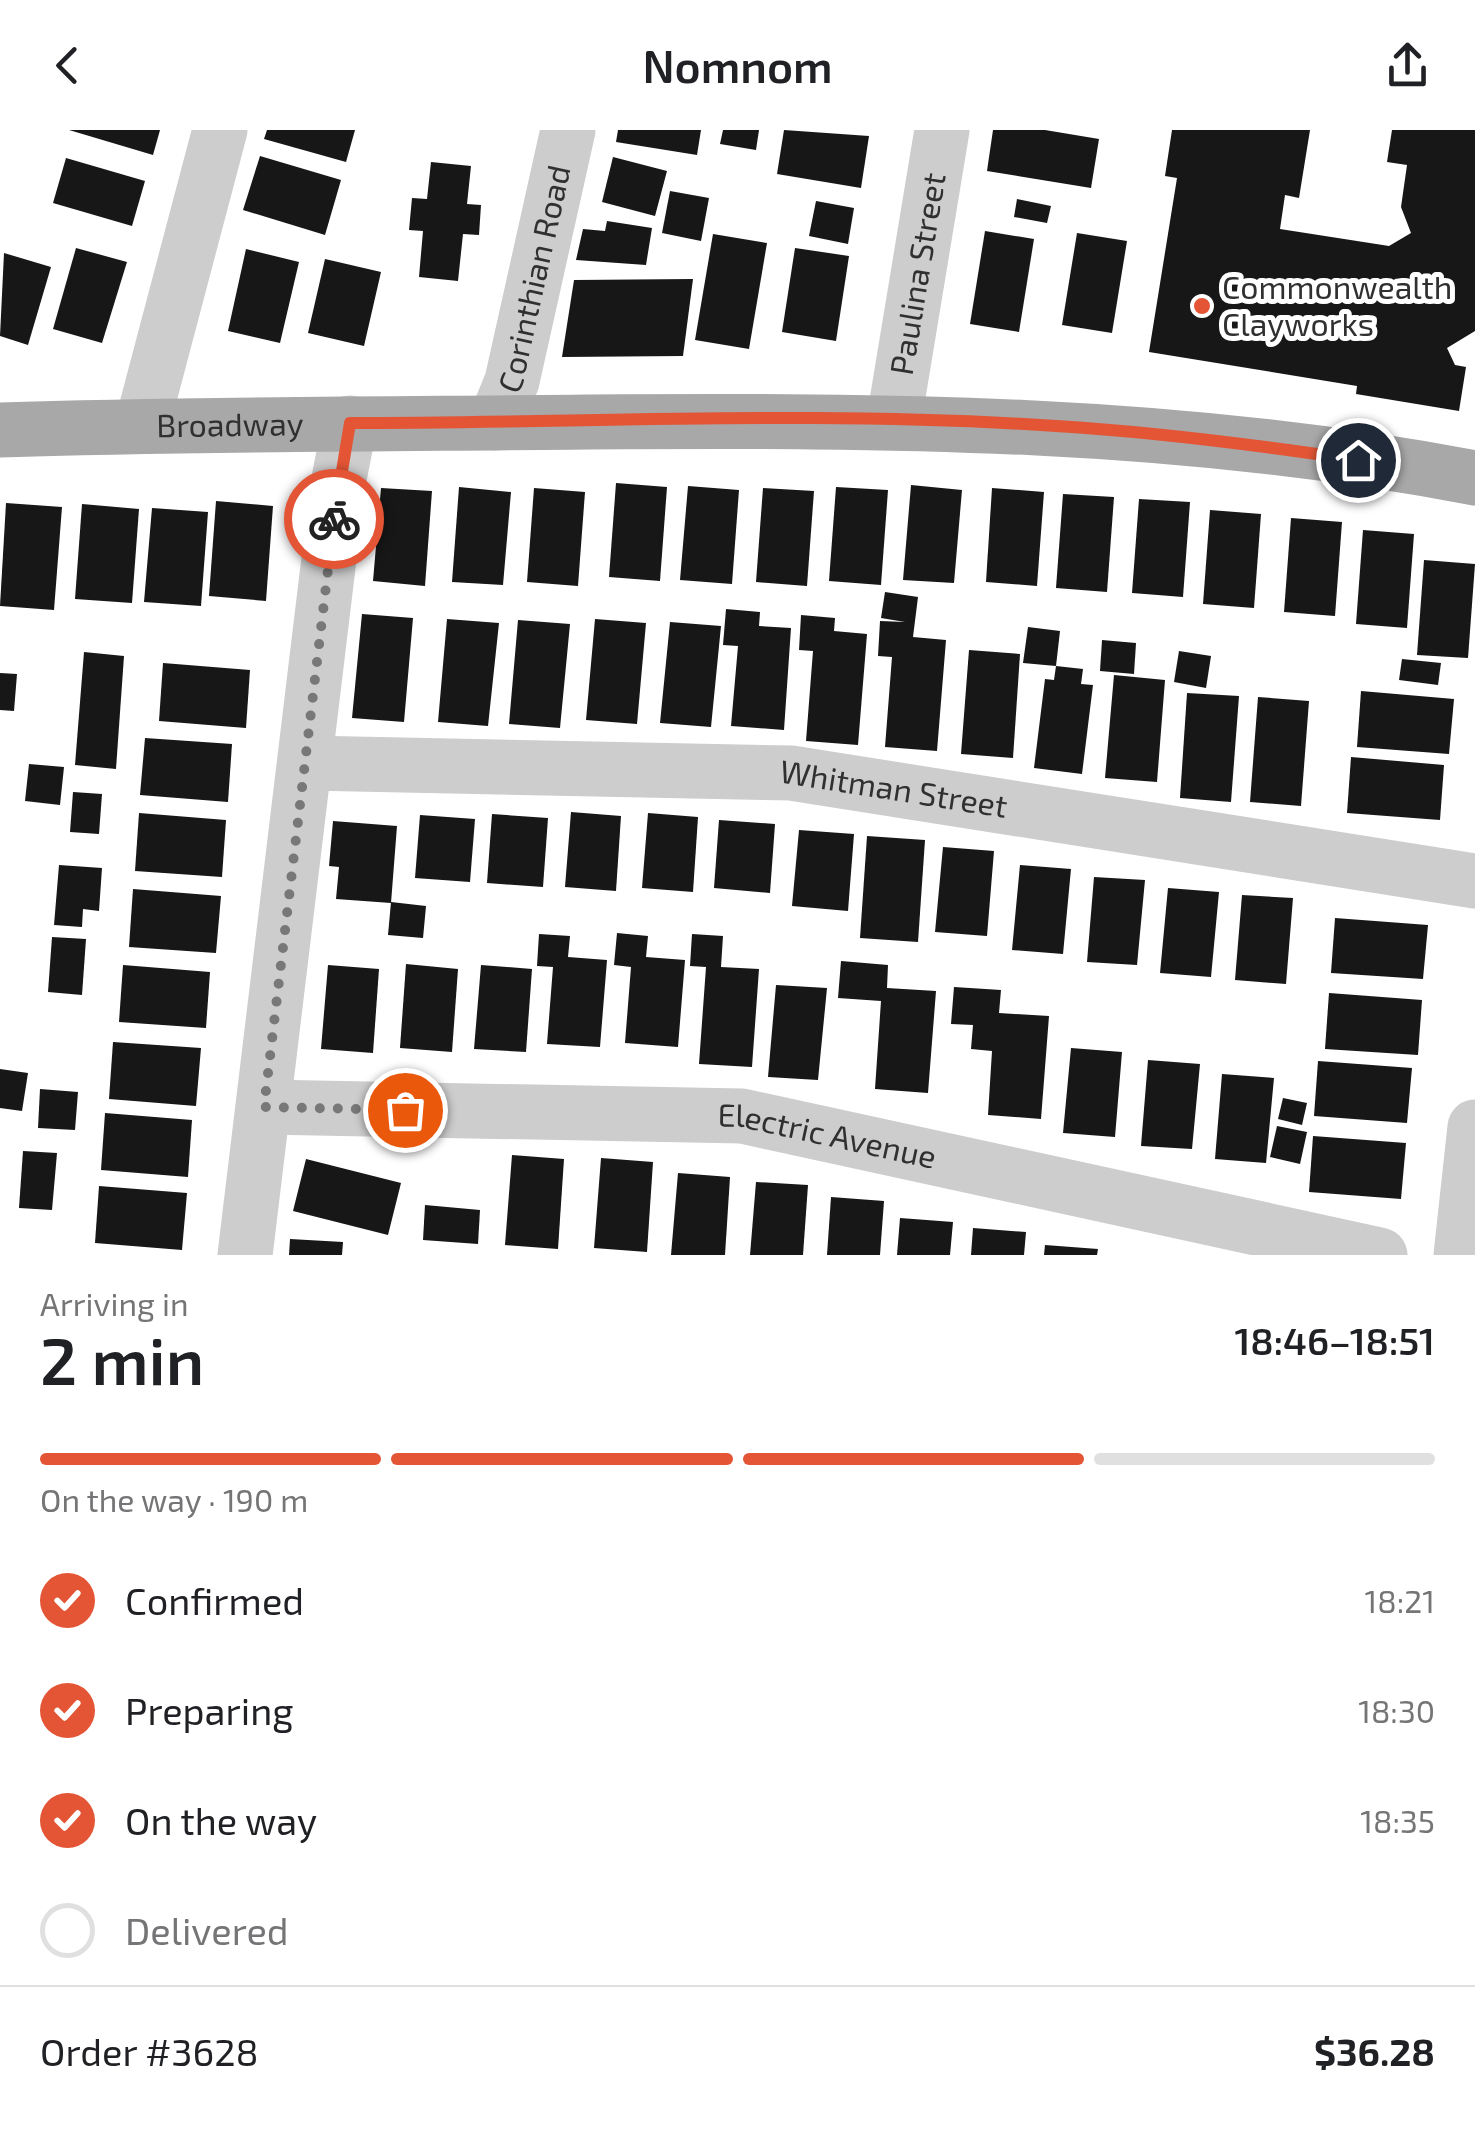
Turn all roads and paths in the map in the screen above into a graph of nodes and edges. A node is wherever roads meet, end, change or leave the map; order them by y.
1 (220, 130) edge
2 (568, 130) edge
3 (942, 130) edge
4 (894, 420) junction
5 (350, 423) junction
6 (495, 423) junction
7 (142, 426) junction
8 (0, 430) edge
9 (1475, 478) edge
10 (307, 763) junction
11 (1475, 881) edge
12 (264, 1107) junction
13 (1475, 1127) edge
14 (245, 1255) edge
15 (1380, 1255) edge
16 (1461, 1255) edge

1 - 7 street
2 - 6 street, Corinthian Road
3 - 4 street, Paulina Street
4 - 6 main road, Broadway
4 - 9 main road, Broadway
5 - 6 main road, Broadway
5 - 7 main road, Broadway
5 - 10 street
7 - 8 main road, Broadway
10 - 11 street, Whitman Street
10 - 12 street
12 - 14 street
12 - 15 street, Electric Avenue
13 - 16 street

